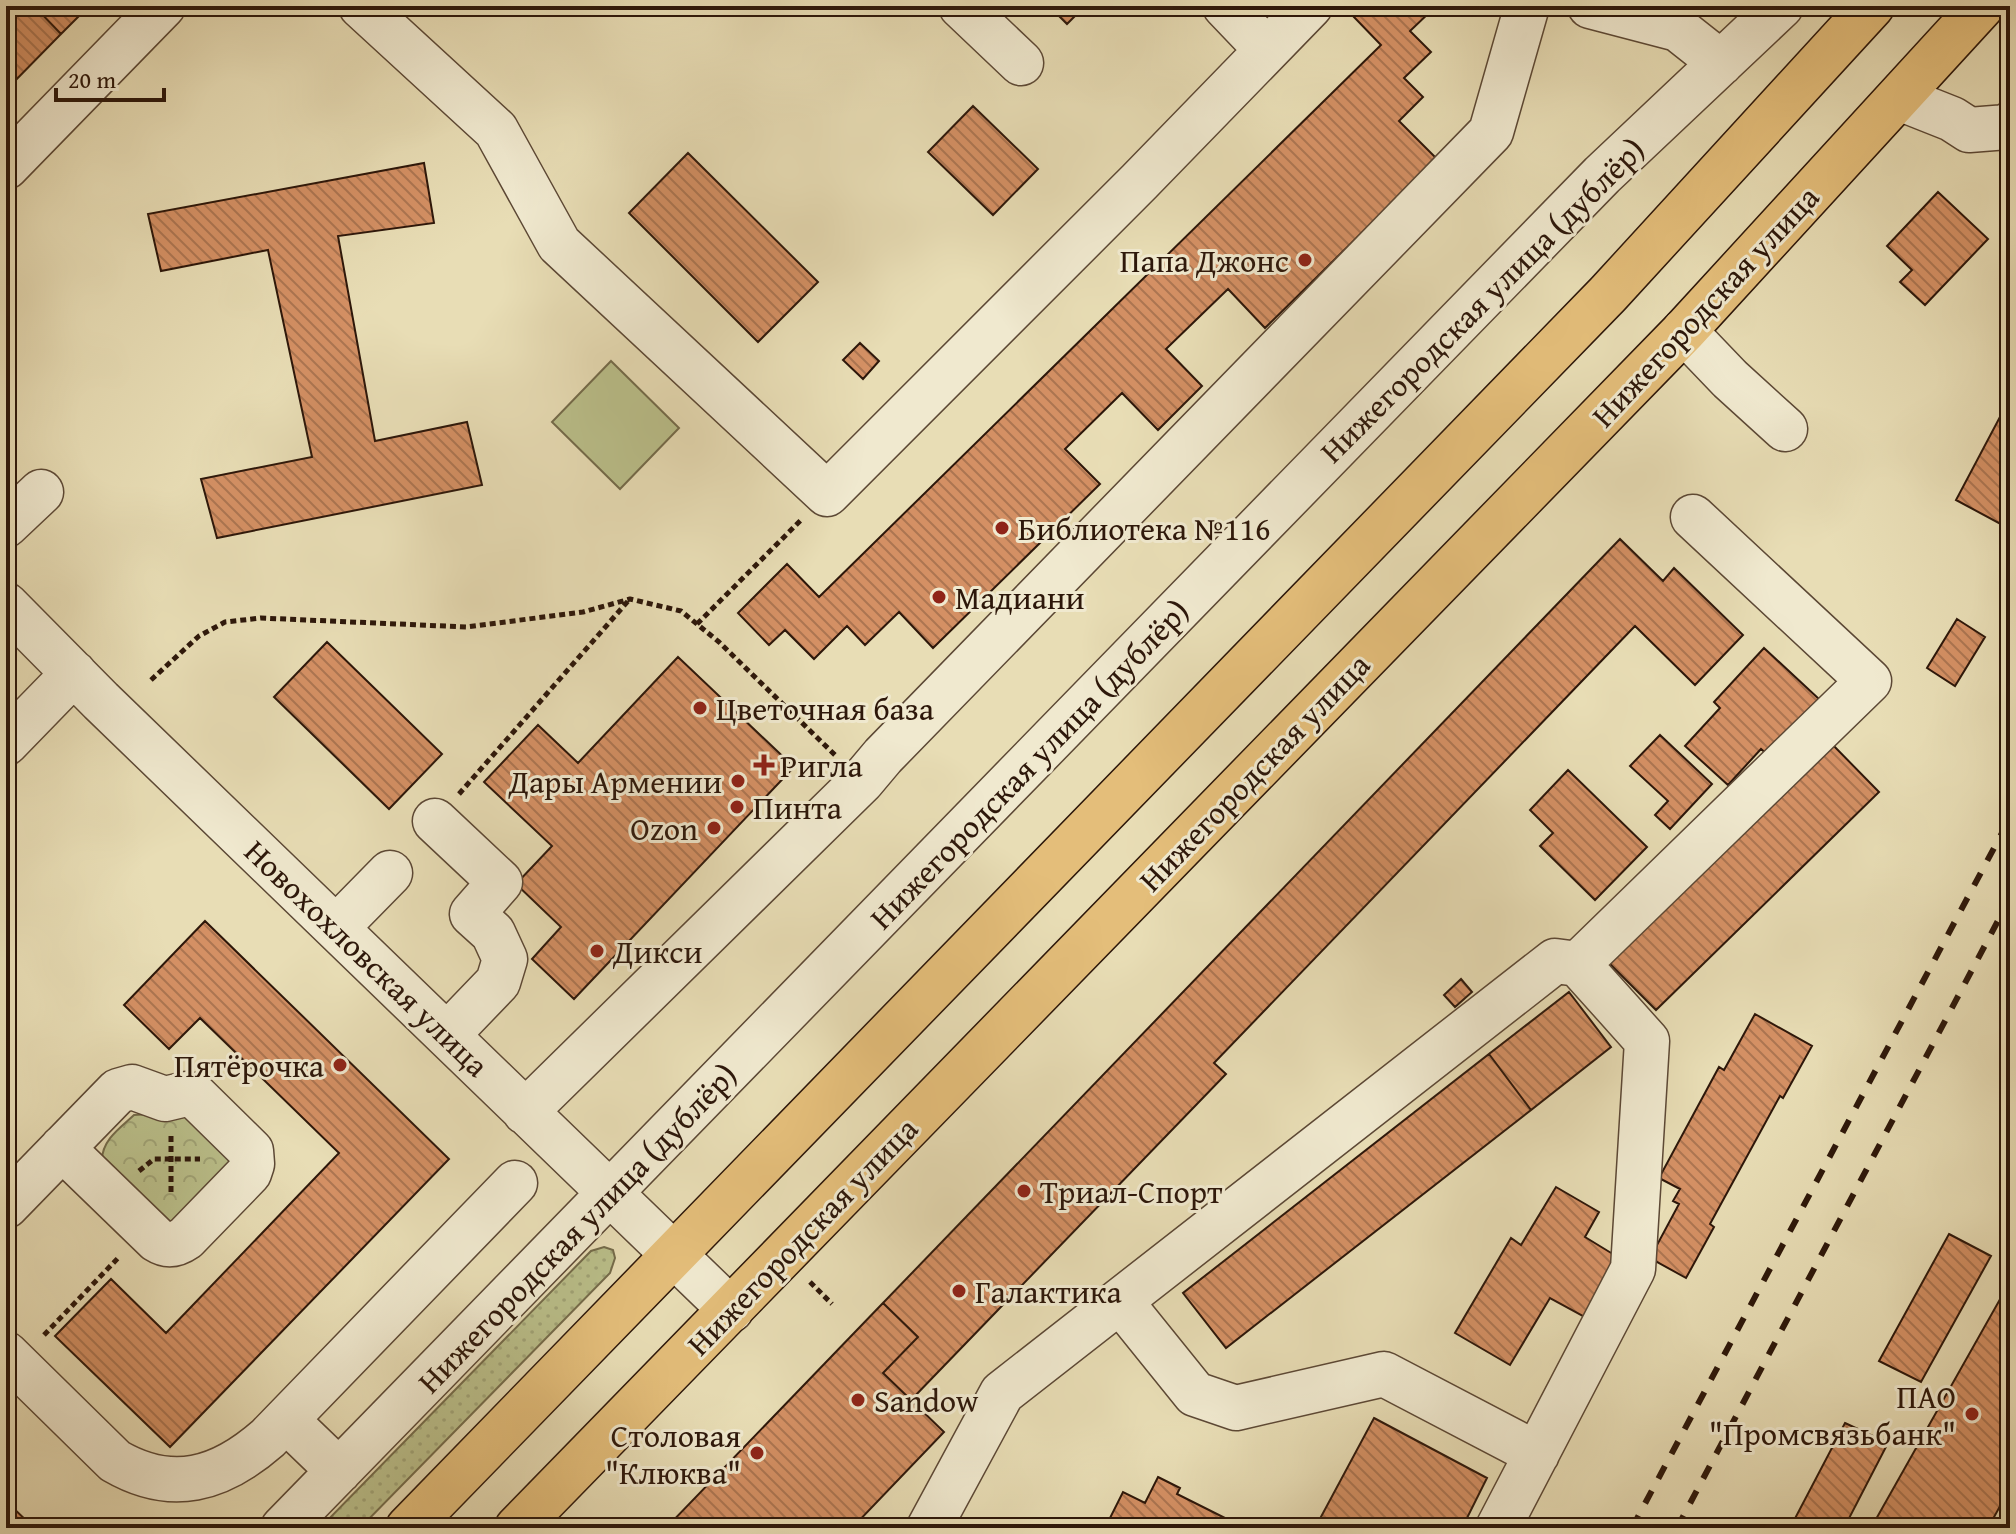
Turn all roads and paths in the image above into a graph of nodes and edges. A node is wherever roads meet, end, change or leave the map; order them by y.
1 (163, 6) edge
2 (361, 6) edge
3 (961, 6) edge
4 (1225, 6) edge
5 (1310, 6) edge
6 (1527, 6) edge
7 (1590, 6) edge
8 (1781, 6) edge
9 (1872, 6) edge
10 (1982, 6) edge
11 (1267, 50) junction
12 (1021, 63) dead end
13 (1721, 63) junction
14 (1899, 98) junction
15 (2009, 127) edge
16 (6, 167) edge
17 (1684, 331) junction
18 (1785, 429) dead end
19 (41, 492) dead end
20 (827, 494) junction
21 (1693, 517) dead end
22 (6, 525) edge
23 (630, 599) junction
24 (6, 605) edge
25 (697, 624) junction
26 (74, 673) junction
27 (151, 680) dead end
28 (6, 743) edge
29 (862, 781) junction
30 (435, 821) joint
31 (390, 873) dead end
32 (336, 928) junction
33 (1578, 964) junction
34 (448, 1034) junction
35 (170, 1099) junction
36 (525, 1112) junction
37 (62, 1148) junction
38 (252, 1158) junction
39 (171, 1159) junction
40 (515, 1183) dead end
41 (611, 1194) junction
42 (113, 1198) junction
43 (6, 1206) edge
44 (159, 1237) junction
45 (673, 1254) junction
46 (810, 1282) dead end
47 (1120, 1301) junction
48 (832, 1304) dead end
49 (731, 1310) junction
50 (11, 1359) edge
51 (286, 1420) junction
52 (1537, 1454) junction
53 (339, 1471) junction
54 (283, 1528) edge
55 (408, 1528) edge
56 (517, 1528) edge
57 (929, 1528) edge
58 (1498, 1528) edge

1 - 16 street
2 - 20 street
3 - 12 street
4 - 11 street
5 - 11 street
6 - 29 street
7 - 13 street
8 - 13 street, Нижегородская улица (дублёр)
9 - 45 main road
10 - 14 main road, Нижегородская улица
11 - 20 street
13 - 41 street, Нижегородская улица (дублёр)
14 - 15 street
14 - 17 main road, Нижегородская улица
17 - 18 street
17 - 49 main road, Нижегородская улица
19 - 22 street
20 - 25 path
21 - 33 street
23 - 25 path
23 - 27 path
23 - 30 path
24 - 26 street, Новохохловская улица
25 - 29 path
26 - 28 street
26 - 32 street, Новохохловская улица
29 - 36 street
30 - 34 street
31 - 32 street
32 - 34 street, Новохохловская улица
33 - 47 street
33 - 52 street
34 - 36 street, Новохохловская улица
35 - 37 street
35 - 38 street
35 - 39 path
36 - 41 street, Новохохловская улица
37 - 42 street
37 - 43 street
38 - 39 path
38 - 44 street
39 - 42 path
39 - 44 path
40 - 51 street
41 - 45 street, Новохохловская улица
41 - 53 street, Нижегородская улица (дублёр)
42 - 44 street
44 - 50 path
45 - 49 street, Новохохловская улица
45 - 55 main road
46 - 48 path
47 - 52 street
47 - 57 street
49 - 56 main road, Нижегородская улица
50 - 51 street
51 - 53 street
52 - 58 street
53 - 54 street, Нижегородская улица (дублёр)

